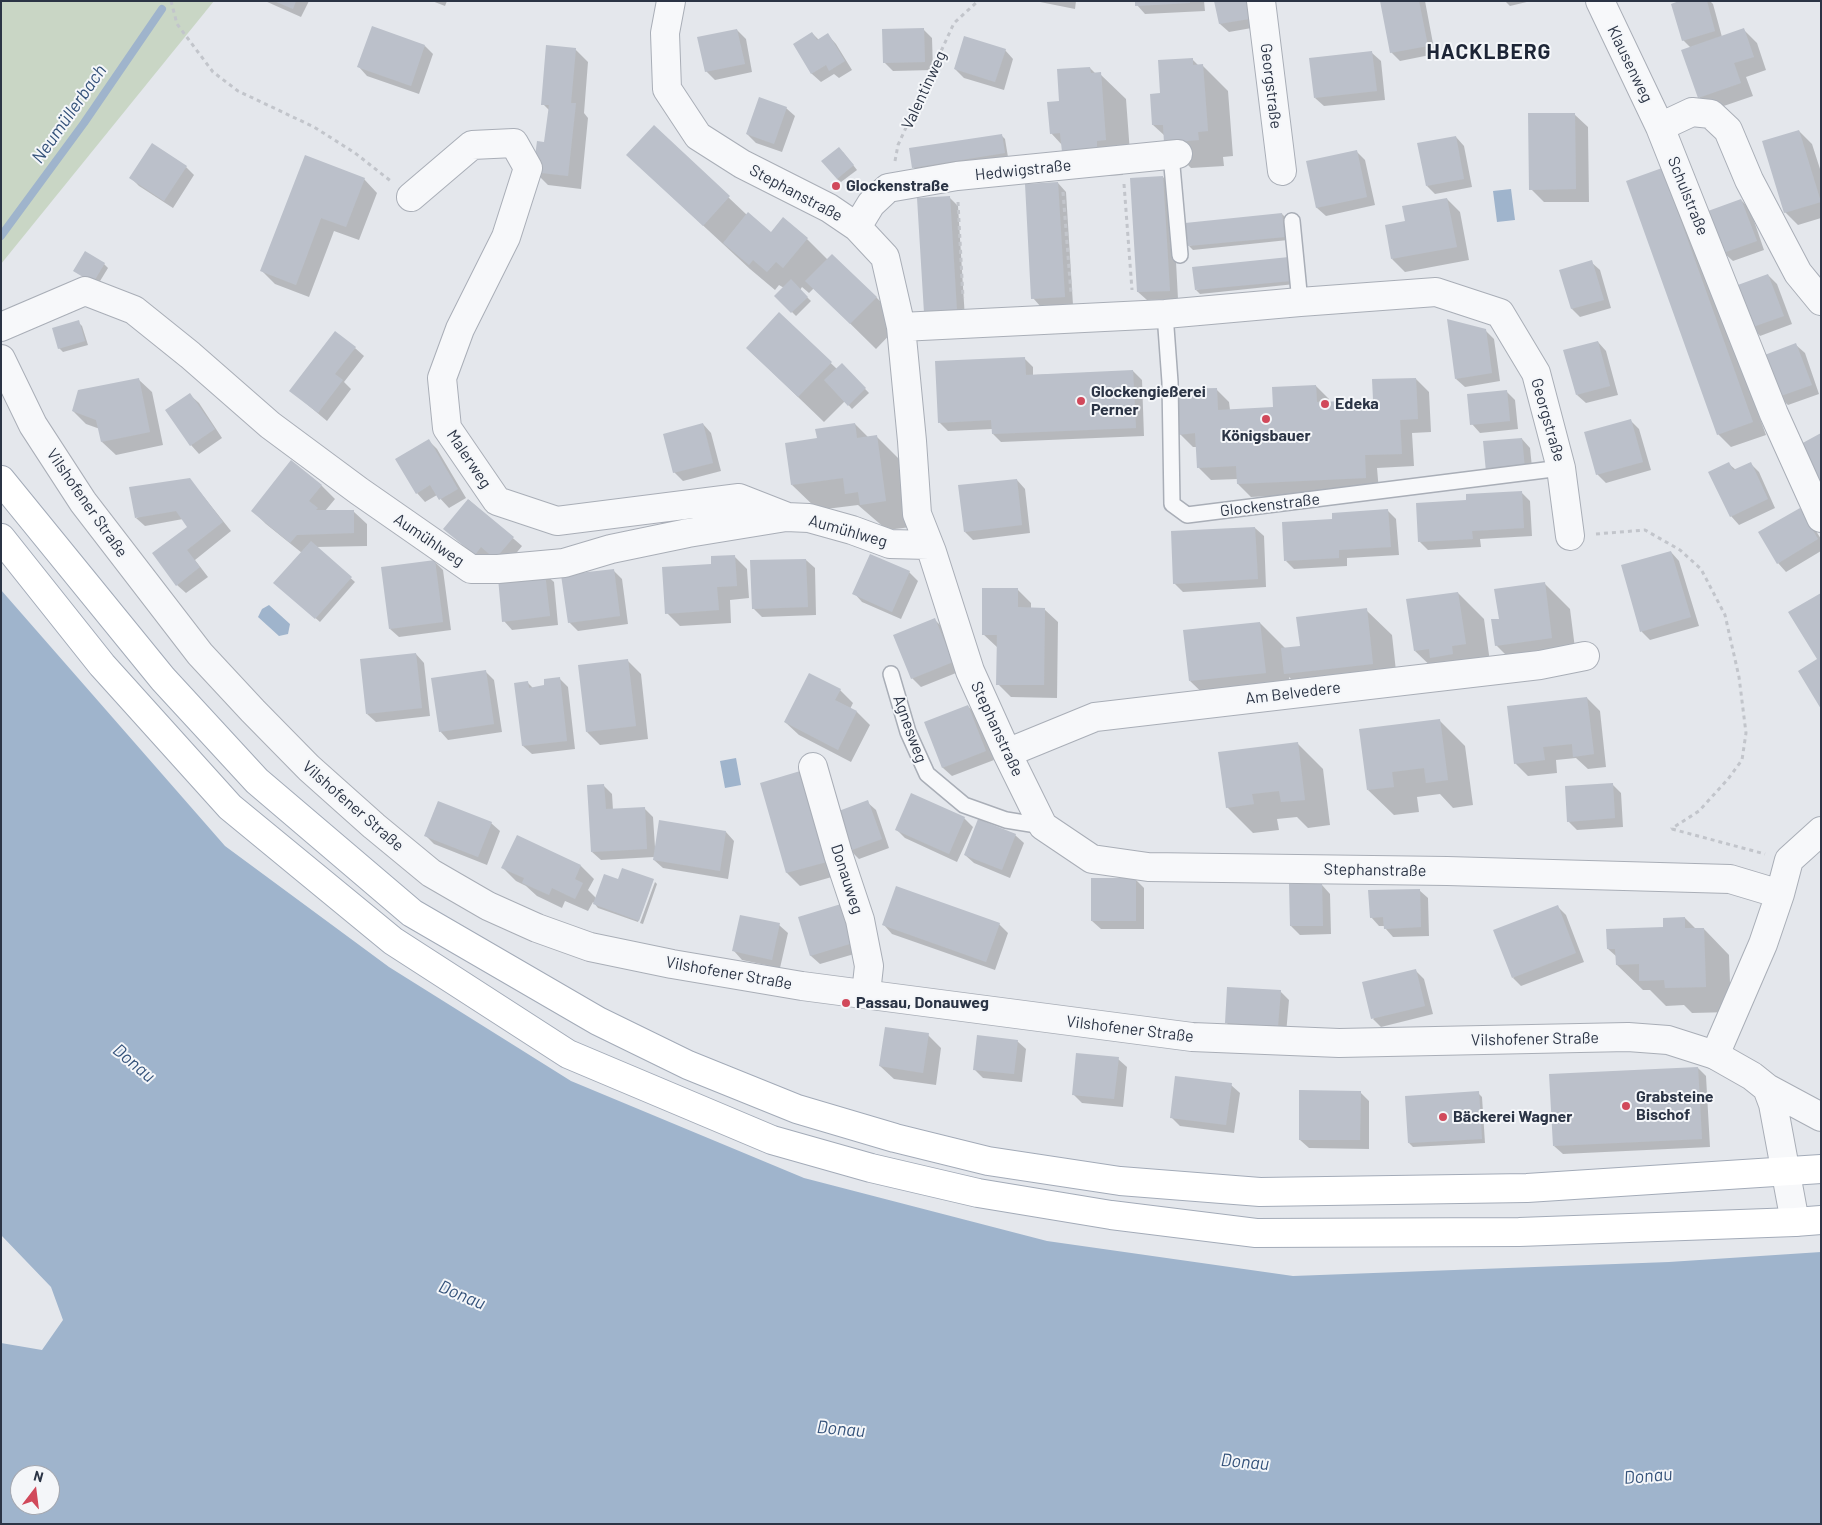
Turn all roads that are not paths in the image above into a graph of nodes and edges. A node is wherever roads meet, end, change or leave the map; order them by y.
1 (671, 1) edge
2 (1261, 1) edge
3 (1600, 1) edge
4 (1660, 127) junction
5 (1174, 154) joint
6 (1282, 171) dead end
7 (411, 197) road end
8 (1292, 221) dead end
9 (857, 227) junction
10 (1180, 255) dead end
11 (1821, 301) edge
12 (1300, 302) junction
13 (1165, 314) junction
14 (1, 327) edge
15 (901, 327) junction
16 (1, 359) edge
17 (1562, 468) junction
18 (1, 480) edge
19 (786, 517) junction
20 (1821, 518) edge
21 (1570, 536) road end
22 (1, 538) edge
23 (929, 545) junction
24 (1585, 656) dead end
25 (892, 674) dead end
26 (1007, 753) junction
27 (814, 767) dead end
28 (1043, 826) junction
29 (1821, 831) edge
30 (1780, 894) junction
31 (866, 993) junction
32 (1715, 1055) junction
33 (1767, 1088) junction
34 (1821, 1117) edge
35 (1821, 1169) edge
36 (1786, 1171) junction
37 (1808, 1221) edge

1 - 9 street, Stephanstraße
2 - 6 street, Georgstraße
3 - 4 street, Klausenweg
4 - 11 street
4 - 20 street, Schulstraße
5 - 9 street, Hedwigstraße
5 - 10 lane
7 - 19 street, Malerweg
8 - 12 lane
9 - 15 street, Stephanstraße
12 - 13 street
12 - 17 street, Georgstraße
13 - 15 street
13 - 17 lane, Glockenstraße
14 - 19 street, Aumühlweg
15 - 23 street, Stephanstraße
16 - 31 street, Vilshofener Straße
17 - 21 street, Georgstraße
18 - 36 main road
19 - 23 street, Aumühlweg
22 - 37 main road
23 - 26 street, Stephanstraße
24 - 26 street, Am Belvedere
25 - 28 lane, Agnesweg
26 - 28 street, Stephanstraße
27 - 31 street, Donauweg
28 - 30 street, Stephanstraße
29 - 30 street
30 - 32 street
31 - 32 street, Vilshofener Straße
32 - 33 street, Vilshofener Straße
33 - 34 street, Vilshofener Straße
33 - 36 street
35 - 36 main road
36 - 37 street

